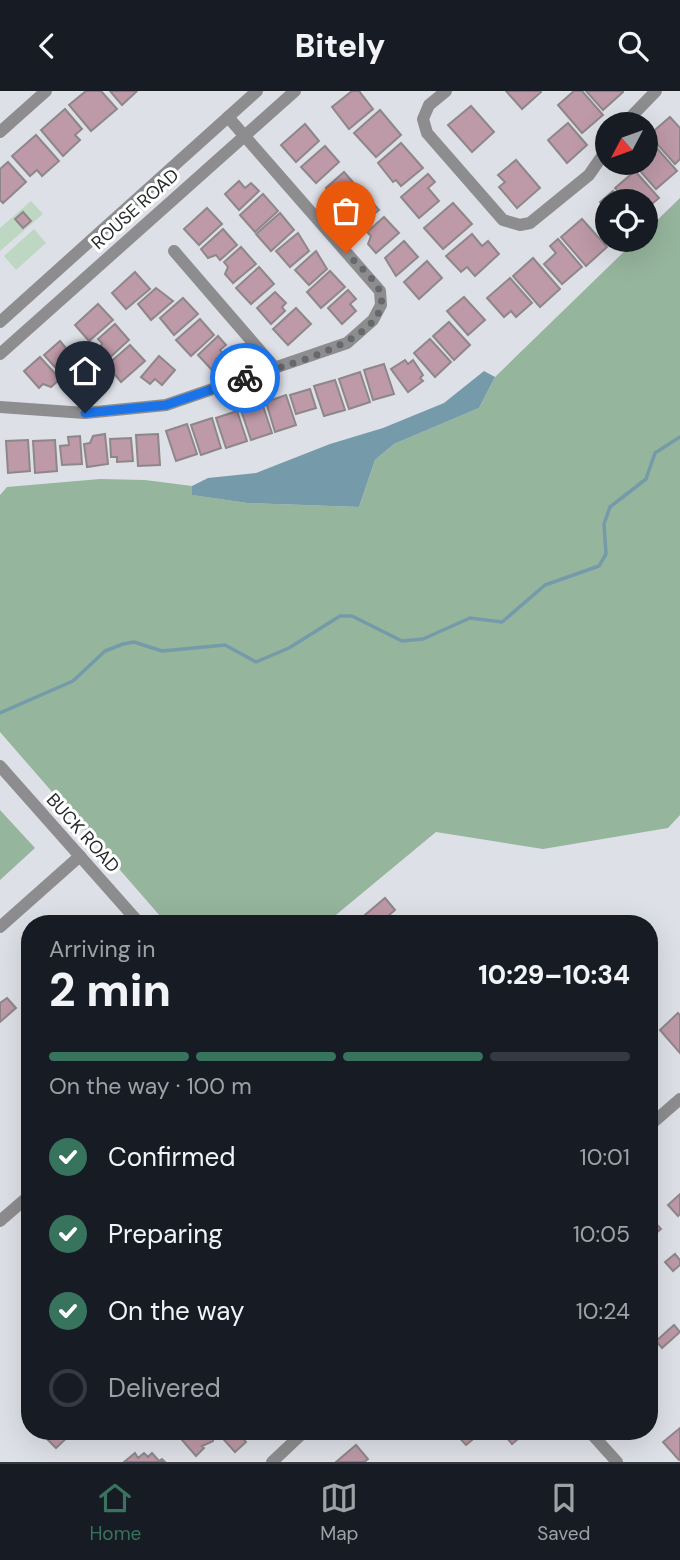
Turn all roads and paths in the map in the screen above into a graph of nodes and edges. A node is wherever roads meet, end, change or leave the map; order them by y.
1 (46, 91) edge
2 (257, 91) edge
3 (295, 91) edge
4 (446, 91) edge
5 (656, 91) edge
6 (636, 112) edge
7 (228, 117) junction
8 (0, 132) edge
9 (244, 136) junction
10 (595, 167) edge
11 (174, 251) dead end
12 (0, 322) edge
13 (0, 354) edge
14 (275, 368) junction
15 (0, 407) edge
16 (0, 766) edge
17 (80, 856) junction
18 (132, 915) edge
19 (0, 927) edge
20 (680, 1099) edge
21 (658, 1118) edge
22 (21, 1203) edge
23 (0, 1221) edge
24 (295, 1440) edge
25 (597, 1440) edge
26 (272, 1462) edge
27 (617, 1462) edge

1 - 8 street
2 - 7 street, ROUSE ROAD
3 - 9 street, ROUSE ROAD
4 - 10 street
5 - 6 street
7 - 9 street
7 - 12 street, ROUSE ROAD
9 - 13 street, ROUSE ROAD
9 - 14 street
11 - 14 street
14 - 15 street
16 - 17 street, BUCK ROAD
17 - 18 street, BUCK ROAD
17 - 19 street
20 - 21 street
22 - 23 street
24 - 26 street
25 - 27 street

